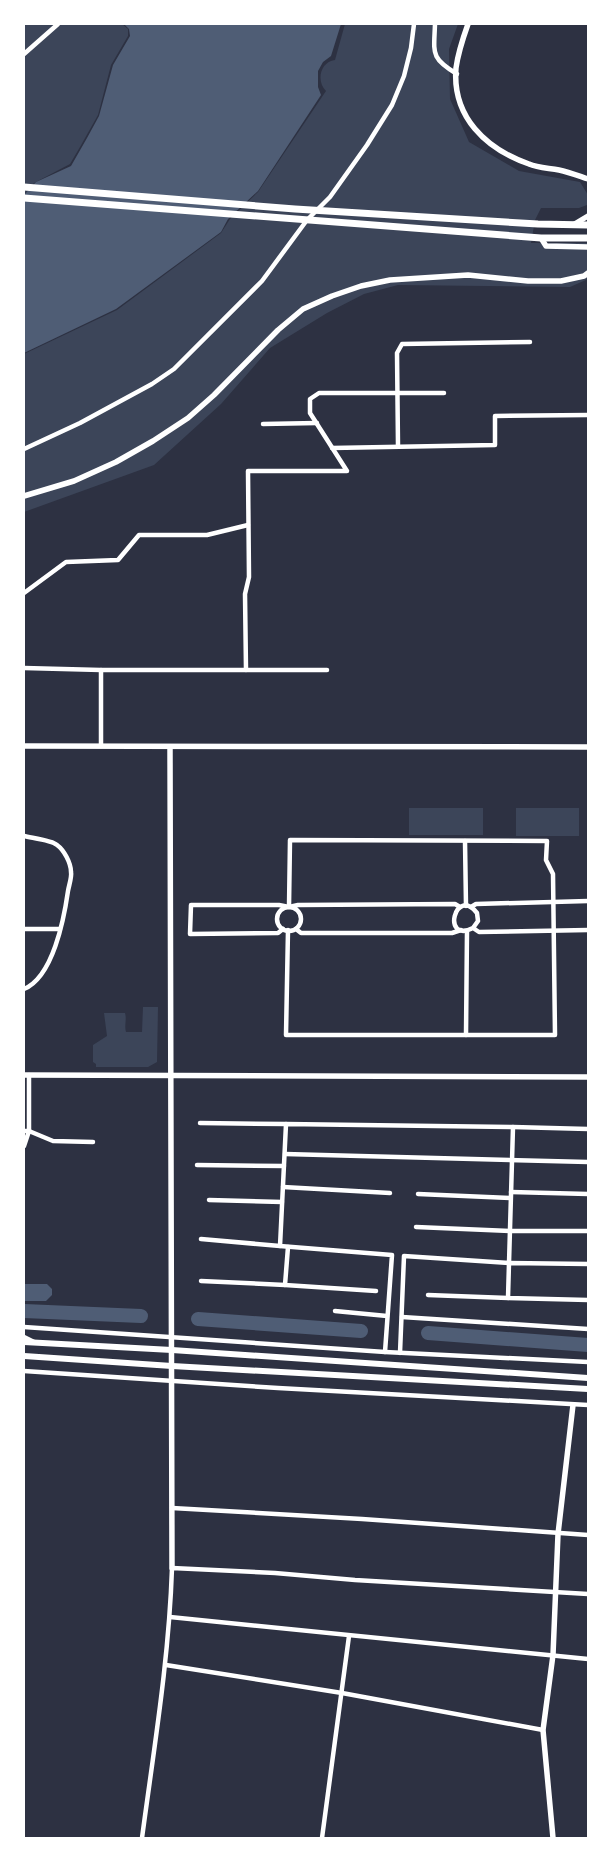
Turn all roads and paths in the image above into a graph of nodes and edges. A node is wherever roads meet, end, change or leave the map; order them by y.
1 (58, 24) edge
2 (414, 24) edge
3 (435, 24) edge
4 (468, 24) edge
5 (24, 54) edge
6 (456, 74) junction
7 (588, 179) edge
8 (24, 187) edge
9 (24, 198) edge
10 (315, 211) junction
11 (588, 216) edge
12 (306, 220) junction
13 (573, 225) junction
14 (588, 225) edge
15 (541, 238) junction
16 (588, 238) edge
17 (588, 246) edge
18 (588, 273) edge
19 (530, 342) dead end
20 (398, 393) junction
21 (444, 393) dead end
22 (588, 415) edge
23 (317, 423) junction
24 (263, 424) dead end
25 (398, 446) junction
26 (332, 448) junction
27 (24, 449) edge
28 (24, 496) edge
29 (248, 525) junction
30 (24, 593) edge
31 (24, 668) edge
32 (101, 670) junction
33 (246, 670) junction
34 (327, 670) dead end
35 (24, 746) edge
36 (101, 746) junction
37 (170, 747) junction
38 (588, 748) edge
39 (24, 836) edge
40 (465, 841) junction
41 (588, 900) edge
42 (553, 901) junction
43 (468, 906) junction
44 (460, 907) junction
45 (289, 908) junction
46 (473, 928) junction
47 (60, 929) junction
48 (296, 929) junction
49 (24, 930) edge
50 (285, 930) junction
51 (461, 930) junction
52 (553, 930) junction
53 (588, 930) edge
54 (467, 931) junction
55 (24, 990) edge
56 (466, 1035) junction
57 (26, 1075) edge
58 (170, 1076) junction
59 (588, 1077) edge
60 (200, 1123) dead end
61 (286, 1124) junction
62 (513, 1127) junction
63 (588, 1129) edge
64 (26, 1131) edge
65 (93, 1142) dead end
66 (24, 1146) edge
67 (285, 1154) junction
68 (511, 1160) junction
69 (588, 1162) edge
70 (197, 1165) dead end
71 (284, 1166) junction
72 (283, 1187) junction
73 (390, 1193) dead end
74 (418, 1194) dead end
75 (588, 1194) edge
76 (511, 1195) junction
77 (209, 1200) dead end
78 (282, 1202) junction
79 (416, 1227) dead end
80 (510, 1231) junction
81 (588, 1231) edge
82 (201, 1239) dead end
83 (280, 1246) junction
84 (288, 1246) junction
85 (509, 1263) junction
86 (588, 1264) edge
87 (200, 1281) dead end
88 (284, 1285) junction
89 (376, 1291) dead end
90 (428, 1295) dead end
91 (508, 1298) junction
92 (588, 1300) edge
93 (335, 1311) dead end
94 (387, 1316) junction
95 (402, 1317) junction
96 (24, 1327) edge
97 (588, 1328) edge
98 (24, 1337) edge
99 (172, 1339) junction
100 (24, 1342) edge
101 (36, 1343) junction
102 (172, 1350) junction
103 (385, 1352) junction
104 (400, 1353) junction
105 (24, 1356) edge
106 (36, 1357) junction
107 (24, 1361) edge
108 (588, 1362) edge
109 (172, 1366) junction
110 (24, 1371) edge
111 (588, 1373) edge
112 (578, 1377) junction
113 (588, 1378) edge
114 (172, 1380) junction
115 (588, 1389) edge
116 (573, 1405) junction
117 (588, 1405) edge
118 (172, 1508) junction
119 (558, 1534) junction
120 (588, 1535) edge
121 (172, 1568) junction
122 (556, 1592) junction
123 (588, 1594) edge
124 (170, 1617) junction
125 (349, 1636) junction
126 (553, 1655) junction
127 (588, 1659) edge
128 (166, 1665) junction
129 (342, 1693) junction
130 (543, 1730) junction
131 (142, 1838) edge
132 (322, 1838) edge
133 (553, 1838) edge

1 - 5 street
2 - 10 street
3 - 6 street
4 - 6 street
6 - 7 street
8 - 10 main road
9 - 12 main road
10 - 12 street
10 - 13 main road
11 - 13 street
12 - 15 main road
12 - 27 street
13 - 14 main road
15 - 16 main road
15 - 17 street
18 - 28 street
19 - 20 street
20 - 21 street
20 - 23 street
20 - 25 street
22 - 25 street
23 - 24 street
23 - 26 street
25 - 26 street
26 - 29 street
29 - 30 street
29 - 33 street
31 - 32 street
32 - 33 street
32 - 36 street
33 - 34 street
35 - 36 street
36 - 37 street
37 - 38 street
37 - 58 street
39 - 47 street
40 - 42 street
40 - 43 street
40 - 45 street
41 - 42 street
42 - 43 street
42 - 52 street
43 - 44 street
43 - 46 street
44 - 45 street
44 - 51 street
45 - 48 street
45 - 50 street
45 - 50 street
46 - 52 street
46 - 54 street
47 - 49 street
47 - 55 street
48 - 50 street
48 - 51 street
50 - 56 street
51 - 54 street
52 - 53 street
52 - 56 street
54 - 56 street
57 - 58 street
57 - 64 street
58 - 59 street
58 - 99 street
60 - 61 street
61 - 62 street
61 - 67 street
62 - 63 street
62 - 68 street
64 - 65 street
64 - 66 street
67 - 68 street
67 - 71 street
68 - 69 street
68 - 76 street
70 - 71 street
71 - 72 street
72 - 73 street
72 - 78 street
74 - 76 street
75 - 76 street
76 - 80 street
77 - 78 street
78 - 83 street
79 - 80 street
80 - 81 street
80 - 85 street
82 - 83 street
83 - 84 street
84 - 88 street
84 - 94 street
85 - 86 street
85 - 91 street
85 - 95 street
87 - 88 street
88 - 89 street
90 - 91 street
91 - 92 street
93 - 94 street
94 - 103 street
95 - 97 street
95 - 104 street
96 - 99 street
98 - 101 street
99 - 102 street
99 - 103 street
100 - 101 main road
101 - 102 main road
102 - 109 street
102 - 112 main road
103 - 104 street
104 - 108 street
105 - 106 main road
106 - 107 street
106 - 109 main road
109 - 114 street
109 - 115 main road
110 - 114 street
111 - 112 street
112 - 113 main road
114 - 116 street
114 - 118 street
116 - 117 street
116 - 119 street
118 - 119 street
118 - 121 street
119 - 120 street
119 - 122 street
121 - 122 street
121 - 124 street
122 - 123 street
122 - 126 street
124 - 125 street
124 - 128 street
125 - 126 street
125 - 129 street
126 - 127 street
126 - 130 street
128 - 129 street
128 - 131 street
129 - 130 street
129 - 132 street
130 - 133 street

